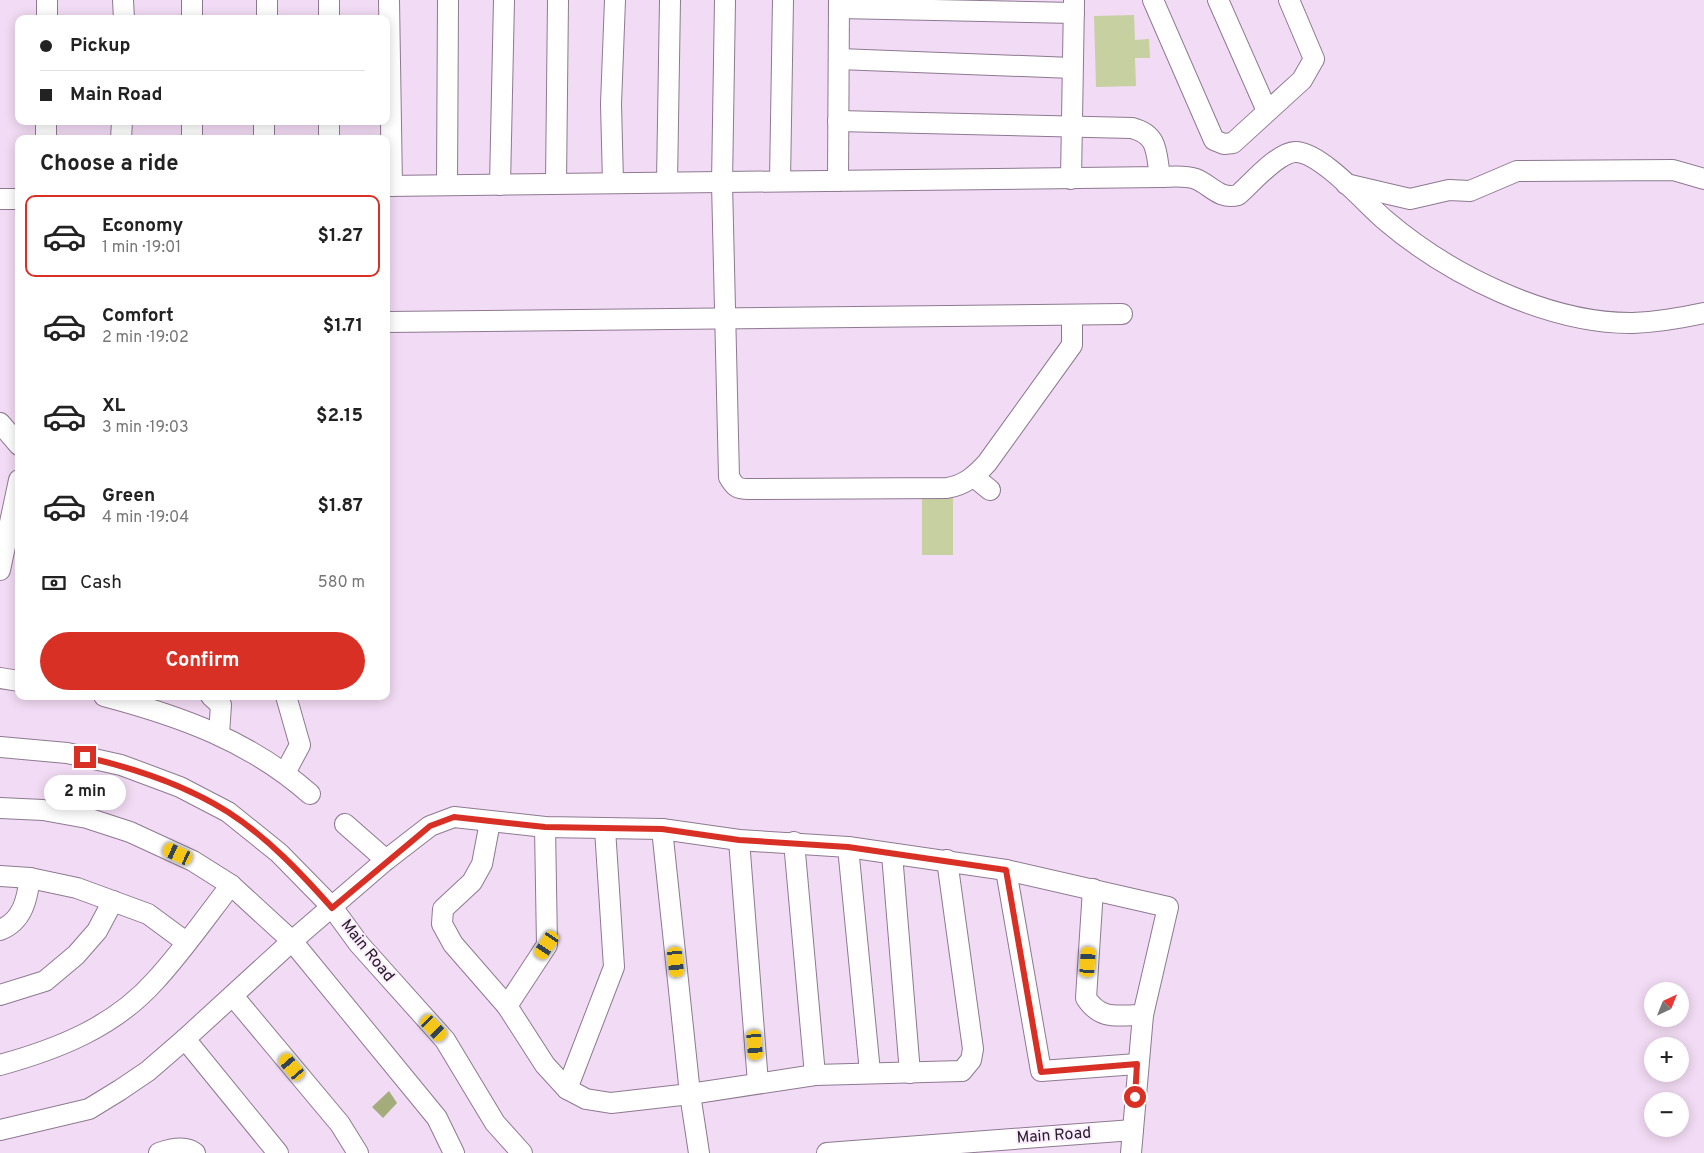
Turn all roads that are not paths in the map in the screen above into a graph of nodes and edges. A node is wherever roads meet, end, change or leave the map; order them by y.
1 (47, 0) edge
2 (192, 0) edge
3 (267, 0) edge
4 (329, 0) edge
5 (389, 0) edge
6 (448, 0) edge
7 (504, 0) edge
8 (558, 0) edge
9 (615, 0) edge
10 (670, 0) edge
11 (725, 0) edge
12 (783, 0) edge
13 (1153, 0) edge
14 (1218, 0) edge
15 (1289, 0) edge
16 (839, 4) edge
17 (1074, 7) edge
18 (47, 15) edge
19 (192, 15) edge
20 (267, 15) edge
21 (329, 15) edge
22 (389, 15) edge
23 (839, 59) junction
24 (1072, 68) junction
25 (1266, 111) junction
26 (838, 120) junction
27 (1072, 125) junction
28 (1160, 177) junction
29 (1071, 179) junction
30 (1704, 179) edge
31 (780, 181) junction
32 (838, 181) junction
33 (613, 182) junction
34 (667, 182) junction
35 (556, 183) junction
36 (722, 183) junction
37 (1346, 184) junction
38 (447, 185) junction
39 (500, 185) junction
40 (390, 186) edge
41 (0, 199) edge
42 (15, 199) edge
43 (1704, 313) edge
44 (1122, 314) dead end
45 (1072, 315) junction
46 (725, 318) junction
47 (390, 322) edge
48 (0, 423) edge
49 (15, 440) edge
50 (974, 477) junction
51 (990, 490) dead end
52 (15, 498) edge
53 (0, 565) edge
54 (0, 678) edge
55 (15, 680) edge
56 (119, 700) edge
57 (215, 700) edge
58 (287, 700) edge
59 (220, 734) junction
60 (0, 746) edge
61 (285, 773) junction
62 (310, 794) dead end
63 (0, 808) edge
64 (490, 822) junction
65 (345, 824) dead end
66 (545, 827) junction
67 (606, 829) junction
68 (662, 829) junction
69 (739, 840) junction
70 (794, 842) junction
71 (848, 847) junction
72 (892, 854) junction
73 (386, 860) junction
74 (946, 860) junction
75 (1006, 870) junction
76 (0, 876) edge
77 (30, 878) junction
78 (231, 885) junction
79 (1093, 889) junction
80 (113, 901) junction
81 (332, 908) junction
82 (0, 930) edge
83 (292, 941) junction
84 (186, 942) junction
85 (0, 995) edge
86 (233, 996) junction
87 (507, 1006) junction
88 (1143, 1015) junction
89 (185, 1039) junction
90 (1137, 1064) junction
91 (0, 1065) edge
92 (870, 1072) junction
93 (910, 1074) junction
94 (815, 1075) junction
95 (758, 1083) junction
96 (566, 1089) junction
97 (690, 1094) junction
98 (0, 1130) edge
99 (1133, 1130) junction
100 (159, 1153) edge
101 (195, 1153) edge
102 (278, 1153) edge
103 (358, 1153) edge
104 (454, 1153) edge
105 (522, 1153) edge
106 (699, 1153) edge
107 (827, 1153) edge
108 (1131, 1153) edge

1 - 18 street
2 - 19 street
3 - 20 street
4 - 21 street
5 - 22 street
6 - 38 street
7 - 39 street
8 - 35 street
9 - 33 street
10 - 34 street
11 - 36 street
12 - 31 street
13 - 25 street
14 - 25 street
15 - 25 street
16 - 17 street
16 - 23 street
17 - 24 street
23 - 24 street
23 - 26 street
24 - 27 street
26 - 27 street
26 - 32 street
27 - 28 street
27 - 29 street
28 - 29 street
28 - 37 street
29 - 32 street
30 - 37 street
31 - 32 street
31 - 36 street
33 - 34 street
33 - 35 street
34 - 36 street
35 - 39 street
36 - 46 street
37 - 43 street
38 - 39 street
38 - 40 street
41 - 42 street
44 - 45 street
45 - 46 street
45 - 50 street
46 - 47 street
46 - 50 street
48 - 49 street
50 - 51 street
52 - 53 street
54 - 55 street
56 - 59 street
57 - 59 street
58 - 61 street
59 - 61 street
60 - 81 street, Main Road
61 - 62 street
63 - 78 street
64 - 66 street
64 - 73 street
64 - 87 street
65 - 73 street
66 - 67 street
66 - 87 street
67 - 68 street
67 - 96 street
68 - 69 street
68 - 97 street
69 - 70 street
69 - 95 street
70 - 71 street
70 - 94 street
71 - 72 street
71 - 92 street
72 - 74 street
72 - 93 street
73 - 81 street
74 - 75 street
74 - 93 street
75 - 79 street
75 - 90 street
76 - 77 street
77 - 80 street
77 - 82 street
78 - 83 street
78 - 84 street
79 - 88 street
79 - 88 street
80 - 84 street
80 - 85 street
81 - 83 street
81 - 105 street, Main Road
83 - 86 street
83 - 104 street
84 - 91 street
86 - 89 street
86 - 103 street
87 - 96 street
88 - 90 street
89 - 98 street
89 - 102 street
90 - 99 street
92 - 93 street
92 - 94 street
94 - 95 street
95 - 97 street
96 - 97 street
97 - 106 street
99 - 107 street, Main Road
99 - 108 street
100 - 101 street

